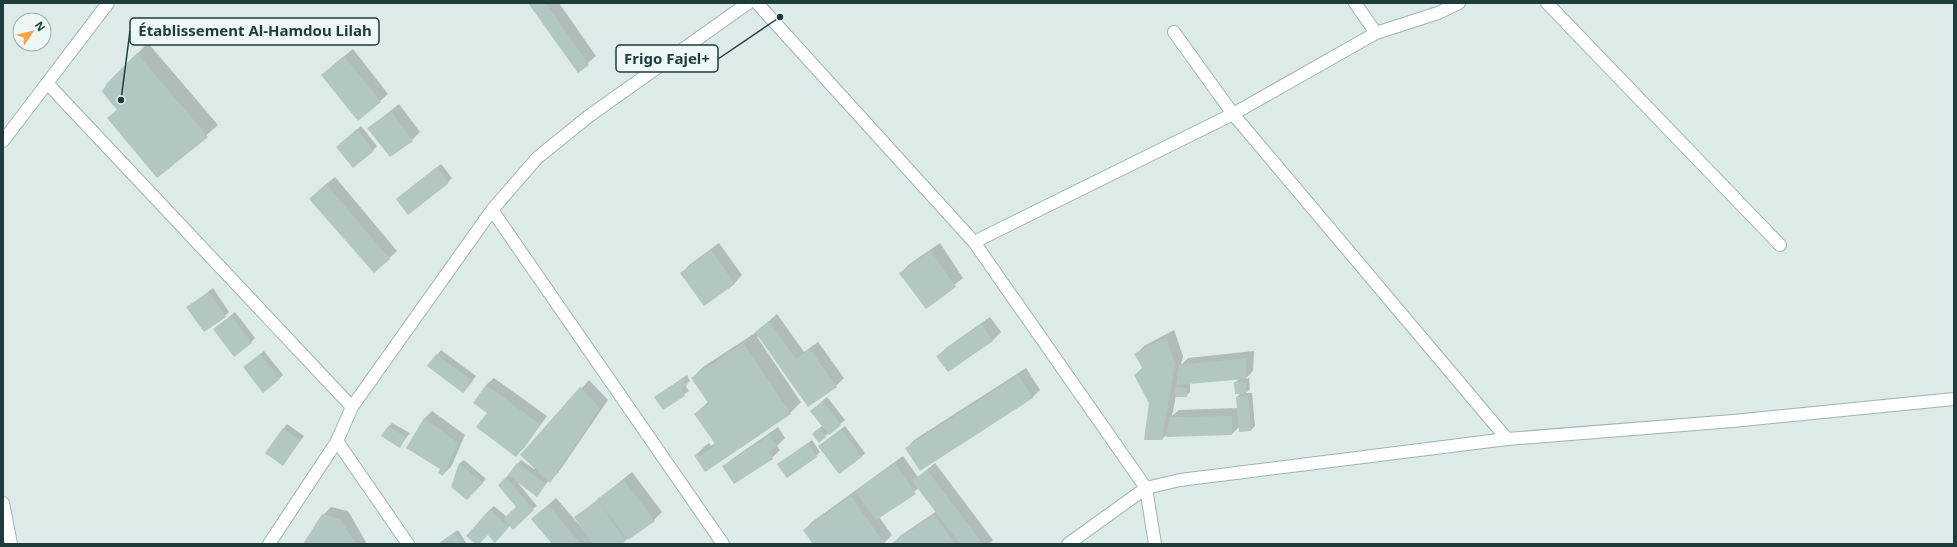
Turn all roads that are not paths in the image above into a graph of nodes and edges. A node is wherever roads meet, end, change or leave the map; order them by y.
1 (108, 3) edge
2 (748, 3) edge
3 (757, 3) edge
4 (1355, 3) edge
5 (1459, 3) edge
6 (1547, 3) edge
7 (1174, 32) dead end
8 (1376, 33) junction
9 (46, 83) junction
10 (1233, 114) junction
11 (3, 141) edge
12 (492, 210) junction
13 (974, 242) junction
14 (1780, 245) dead end
15 (1954, 399) edge
16 (352, 407) junction
17 (1507, 439) junction
18 (337, 441) junction
19 (1146, 488) junction
20 (3, 503) edge
21 (11, 544) edge
22 (269, 544) edge
23 (408, 544) edge
24 (723, 544) edge
25 (1068, 544) edge
26 (1155, 544) edge

1 - 9 street
2 - 12 street
3 - 13 street
4 - 8 street
5 - 8 street
6 - 14 street
7 - 10 street
8 - 10 street
9 - 11 street
9 - 16 street
10 - 13 street
10 - 17 street
12 - 16 street
12 - 24 street
13 - 19 street
15 - 17 street
16 - 18 street
17 - 19 street
18 - 22 street
18 - 23 street
19 - 25 street
19 - 26 street
20 - 21 street

